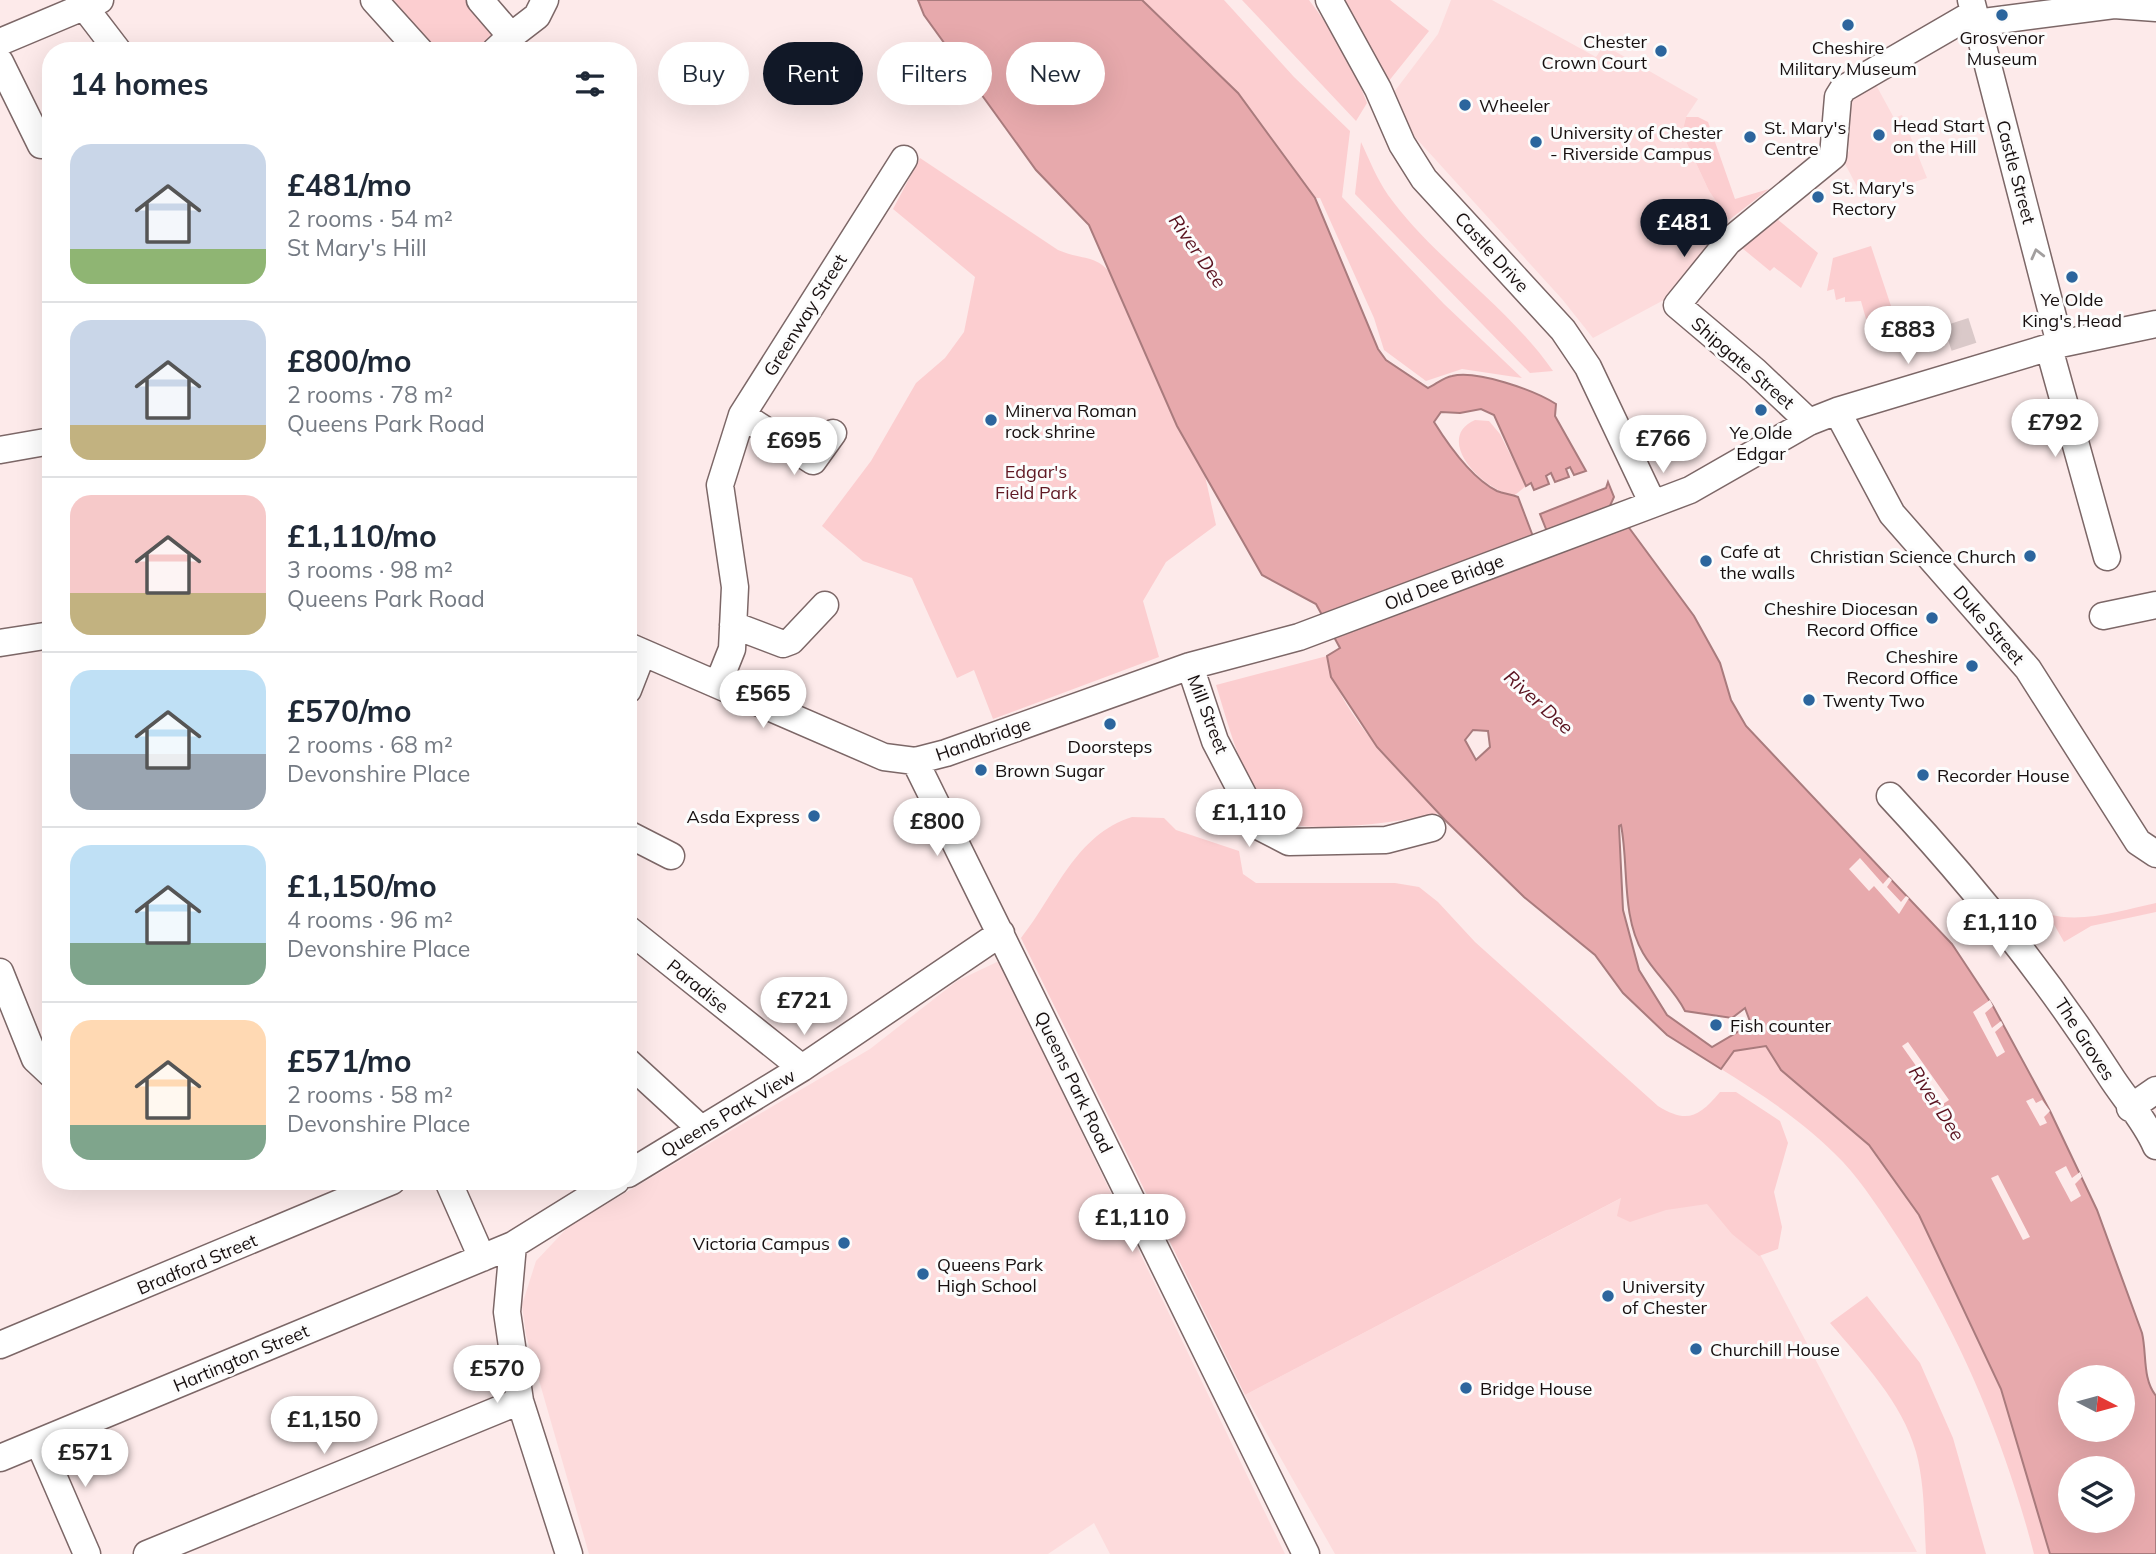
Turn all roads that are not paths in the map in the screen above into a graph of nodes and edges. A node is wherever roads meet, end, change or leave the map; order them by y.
1 (374, 0) edge
2 (480, 0) edge
3 (545, 0) edge
4 (1329, 0) edge
5 (88, 3) edge
6 (2156, 8) edge
7 (1974, 12) edge
8 (0, 42) edge
9 (112, 42) edge
10 (412, 42) edge
11 (502, 42) edge
12 (505, 42) edge
13 (0, 62) edge
14 (41, 145) dead end
15 (904, 159) dead end
16 (2156, 324) edge
17 (2054, 346) junction
18 (1837, 411) junction
19 (742, 415) junction
20 (1809, 422) junction
21 (833, 433) dead end
22 (42, 443) edge
23 (0, 450) edge
24 (1653, 505) junction
25 (2108, 557) dead end
26 (2156, 604) edge
27 (825, 605) dead end
28 (2103, 615) dead end
29 (733, 625) junction
30 (42, 636) edge
31 (1276, 642) joint
32 (0, 643) edge
33 (637, 651) edge
34 (1189, 666) junction
35 (718, 684) junction
36 (915, 761) junction
37 (1900, 801) dead end
38 (1432, 828) dead end
39 (637, 839) edge
40 (2147, 848) edge
41 (671, 856) dead end
42 (1001, 933) junction
43 (637, 936) edge
44 (0, 972) edge
45 (42, 1066) edge
46 (802, 1068) junction
47 (637, 1070) edge
48 (2156, 1090) edge
49 (2130, 1108) junction
50 (701, 1129) junction
51 (2156, 1146) edge
52 (637, 1168) edge
53 (370, 1190) edge
54 (452, 1190) edge
55 (602, 1190) edge
56 (513, 1245) junction
57 (482, 1258) junction
58 (0, 1345) edge
59 (520, 1401) junction
60 (39, 1443) junction
61 (0, 1458) edge
62 (88, 1554) edge
63 (147, 1554) edge
64 (569, 1554) edge
65 (1306, 1554) edge

1 - 10 street
2 - 11 street
3 - 12 street
4 - 24 street, Castle Drive
5 - 8 street
5 - 9 street
6 - 7 street
17 -> 7 street, Castle Street
7 - 20 street, Shipgate Street
13 - 14 street
15 - 19 street, Greenway Street
16 - 17 street
17 - 18 street
17 - 25 street, Castle Street
18 - 20 street
18 - 40 street, Duke Street
19 - 21 street
19 - 29 street, Greenway Street
20 - 24 street
22 - 23 street
24 - 31 street, Old Dee Bridge
26 - 28 street
27 - 29 street
29 - 35 street, Greenway Street
30 - 32 street
31 - 34 street, Handbridge
33 - 35 street, Handbridge
34 - 36 street, Handbridge
34 - 38 street, Mill Street
35 - 36 street, Handbridge
36 - 42 street, Queens Park Road
37 - 49 street, The Groves
39 - 41 street
42 - 46 street, Queens Park View
42 - 65 street, Queens Park Road
43 - 46 street, Paradise
44 - 45 street
46 - 50 street, Queens Park View
47 - 50 street
48 - 49 street
49 - 51 street, The Groves
50 - 52 street, Queens Park View
53 - 58 street, Bradford Street
54 - 57 street
55 - 56 street
56 - 57 street
56 - 59 street
57 - 60 street, Hartington Street
59 - 63 street
59 - 64 street
60 - 61 street, Hartington Street
60 - 62 street

